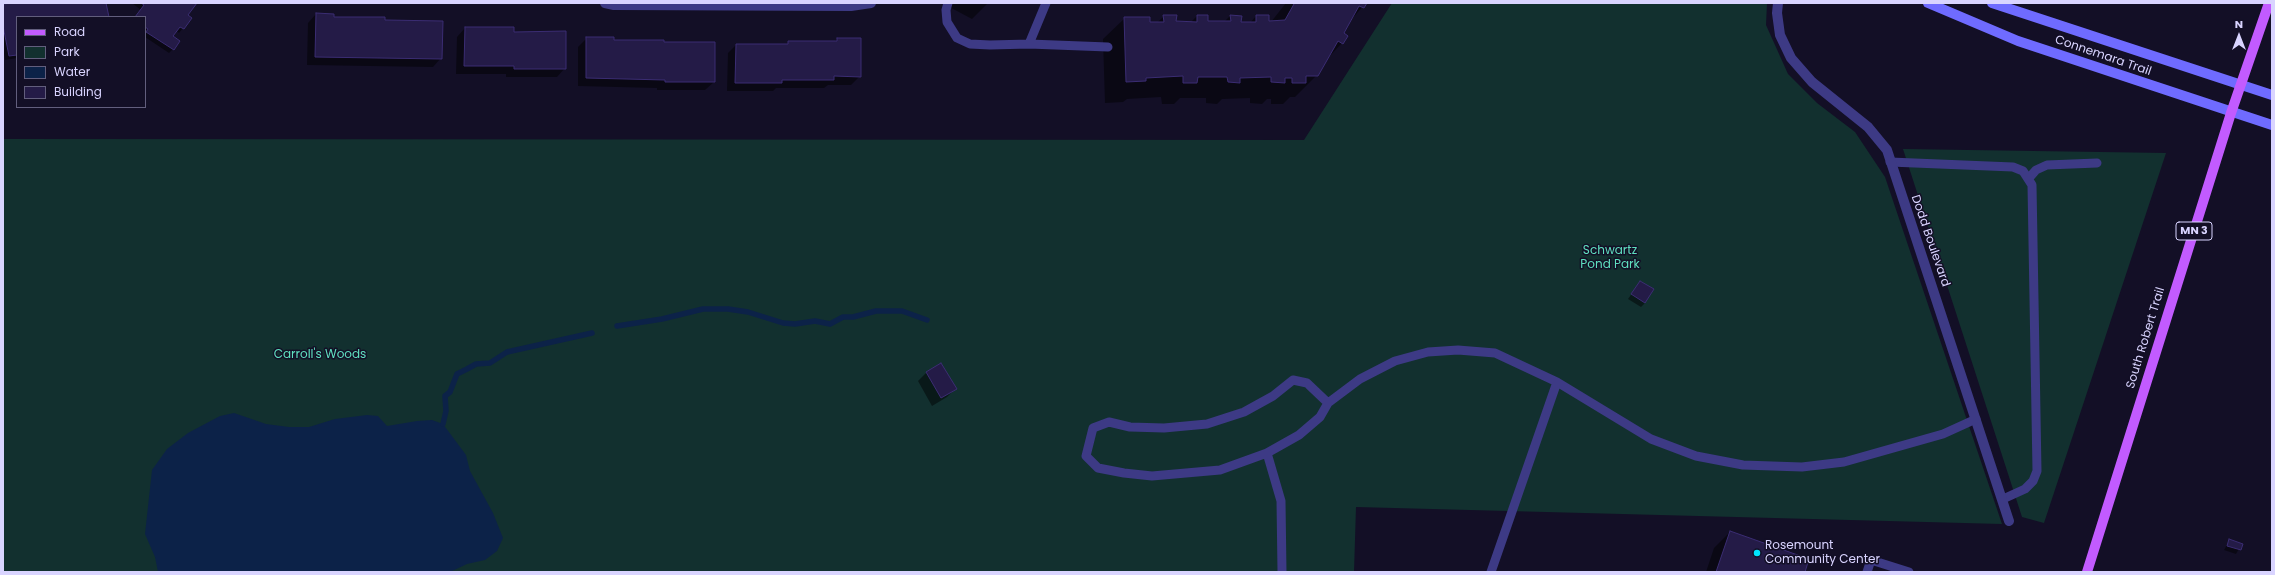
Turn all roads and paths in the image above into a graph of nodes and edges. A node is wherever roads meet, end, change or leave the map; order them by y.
1 (605, 3) edge
2 (871, 3) edge
3 (948, 3) edge
4 (1046, 3) edge
5 (1778, 3) edge
6 (1928, 3) edge
7 (1992, 3) edge
8 (2269, 3) edge
9 (708, 4) edge
10 (1029, 44) junction
11 (1108, 47) dead end
12 (2241, 85) junction
13 (2272, 95) edge
14 (2231, 113) junction
15 (2272, 125) edge
16 (1890, 162) junction
17 (2097, 163) dead end
18 (2029, 178) junction
19 (1558, 382) junction
20 (1328, 403) junction
21 (1976, 419) junction
22 (1268, 453) junction
23 (2003, 499) junction
24 (2009, 521) dead end
25 (1282, 572) edge
26 (1491, 572) edge
27 (1867, 572) edge
28 (1909, 572) edge
29 (2087, 572) edge

1 - 9 street
2 - 9 street
3 - 10 lane
4 - 10 lane
5 - 16 street, Dodd Boulevard
6 - 14 street, Connemara Trail
7 - 12 street, Connemara Trail
8 - 12 main road, MN 3
10 - 11 lane
12 - 13 street, Connemara Trail
12 - 14 main road, MN 3
14 - 15 street, Connemara Trail
14 - 29 main road, South Robert Trail / MN 3
16 - 18 lane
16 - 21 street, Dodd Boulevard
17 - 18 lane
18 - 23 lane
19 - 20 lane
19 - 21 lane
19 - 26 lane
20 - 22 lane
20 - 22 lane
21 - 23 street, Dodd Boulevard
22 - 25 lane
23 - 24 street, Dodd Boulevard
27 - 28 lane

